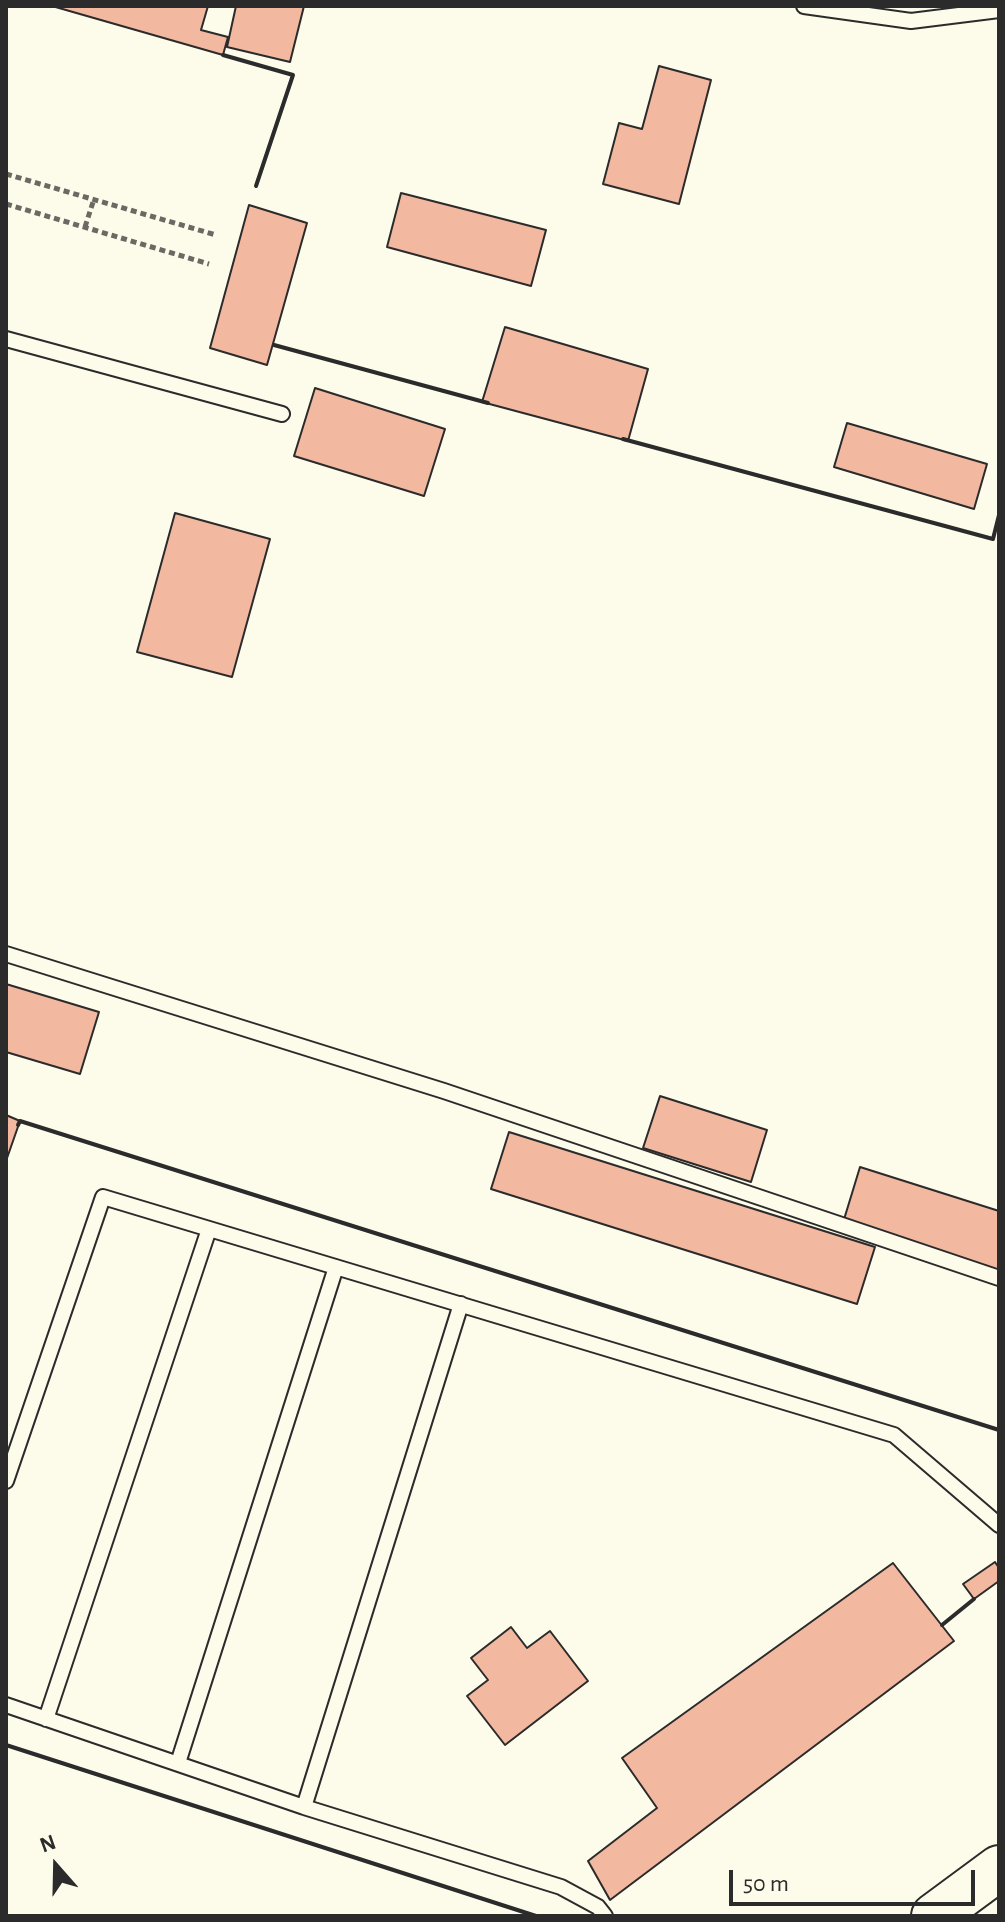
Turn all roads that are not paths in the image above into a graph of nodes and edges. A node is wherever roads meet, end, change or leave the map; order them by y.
1 (804, 6) edge
2 (850, 9) edge
3 (999, 10) edge
4 (6, 339) edge
5 (282, 414) dead end
6 (6, 954) edge
7 (209, 1229) junction
8 (336, 1267) junction
9 (999, 1278) edge
10 (461, 1304) junction
11 (6, 1481) edge
12 (999, 1525) edge
13 (6, 1705) edge
14 (46, 1719) junction
15 (178, 1763) junction
16 (304, 1807) junction
17 (999, 1868) edge
18 (605, 1916) edge
19 (934, 1916) edge

1 - 2 lane
2 - 3 lane
4 - 5 lane
6 - 9 lane
7 - 8 lane
7 - 11 lane
7 - 14 lane
8 - 10 lane
8 - 15 lane
10 - 12 lane
10 - 16 lane
13 - 14 lane
14 - 15 lane
15 - 16 lane
16 - 18 lane
17 - 19 main road

